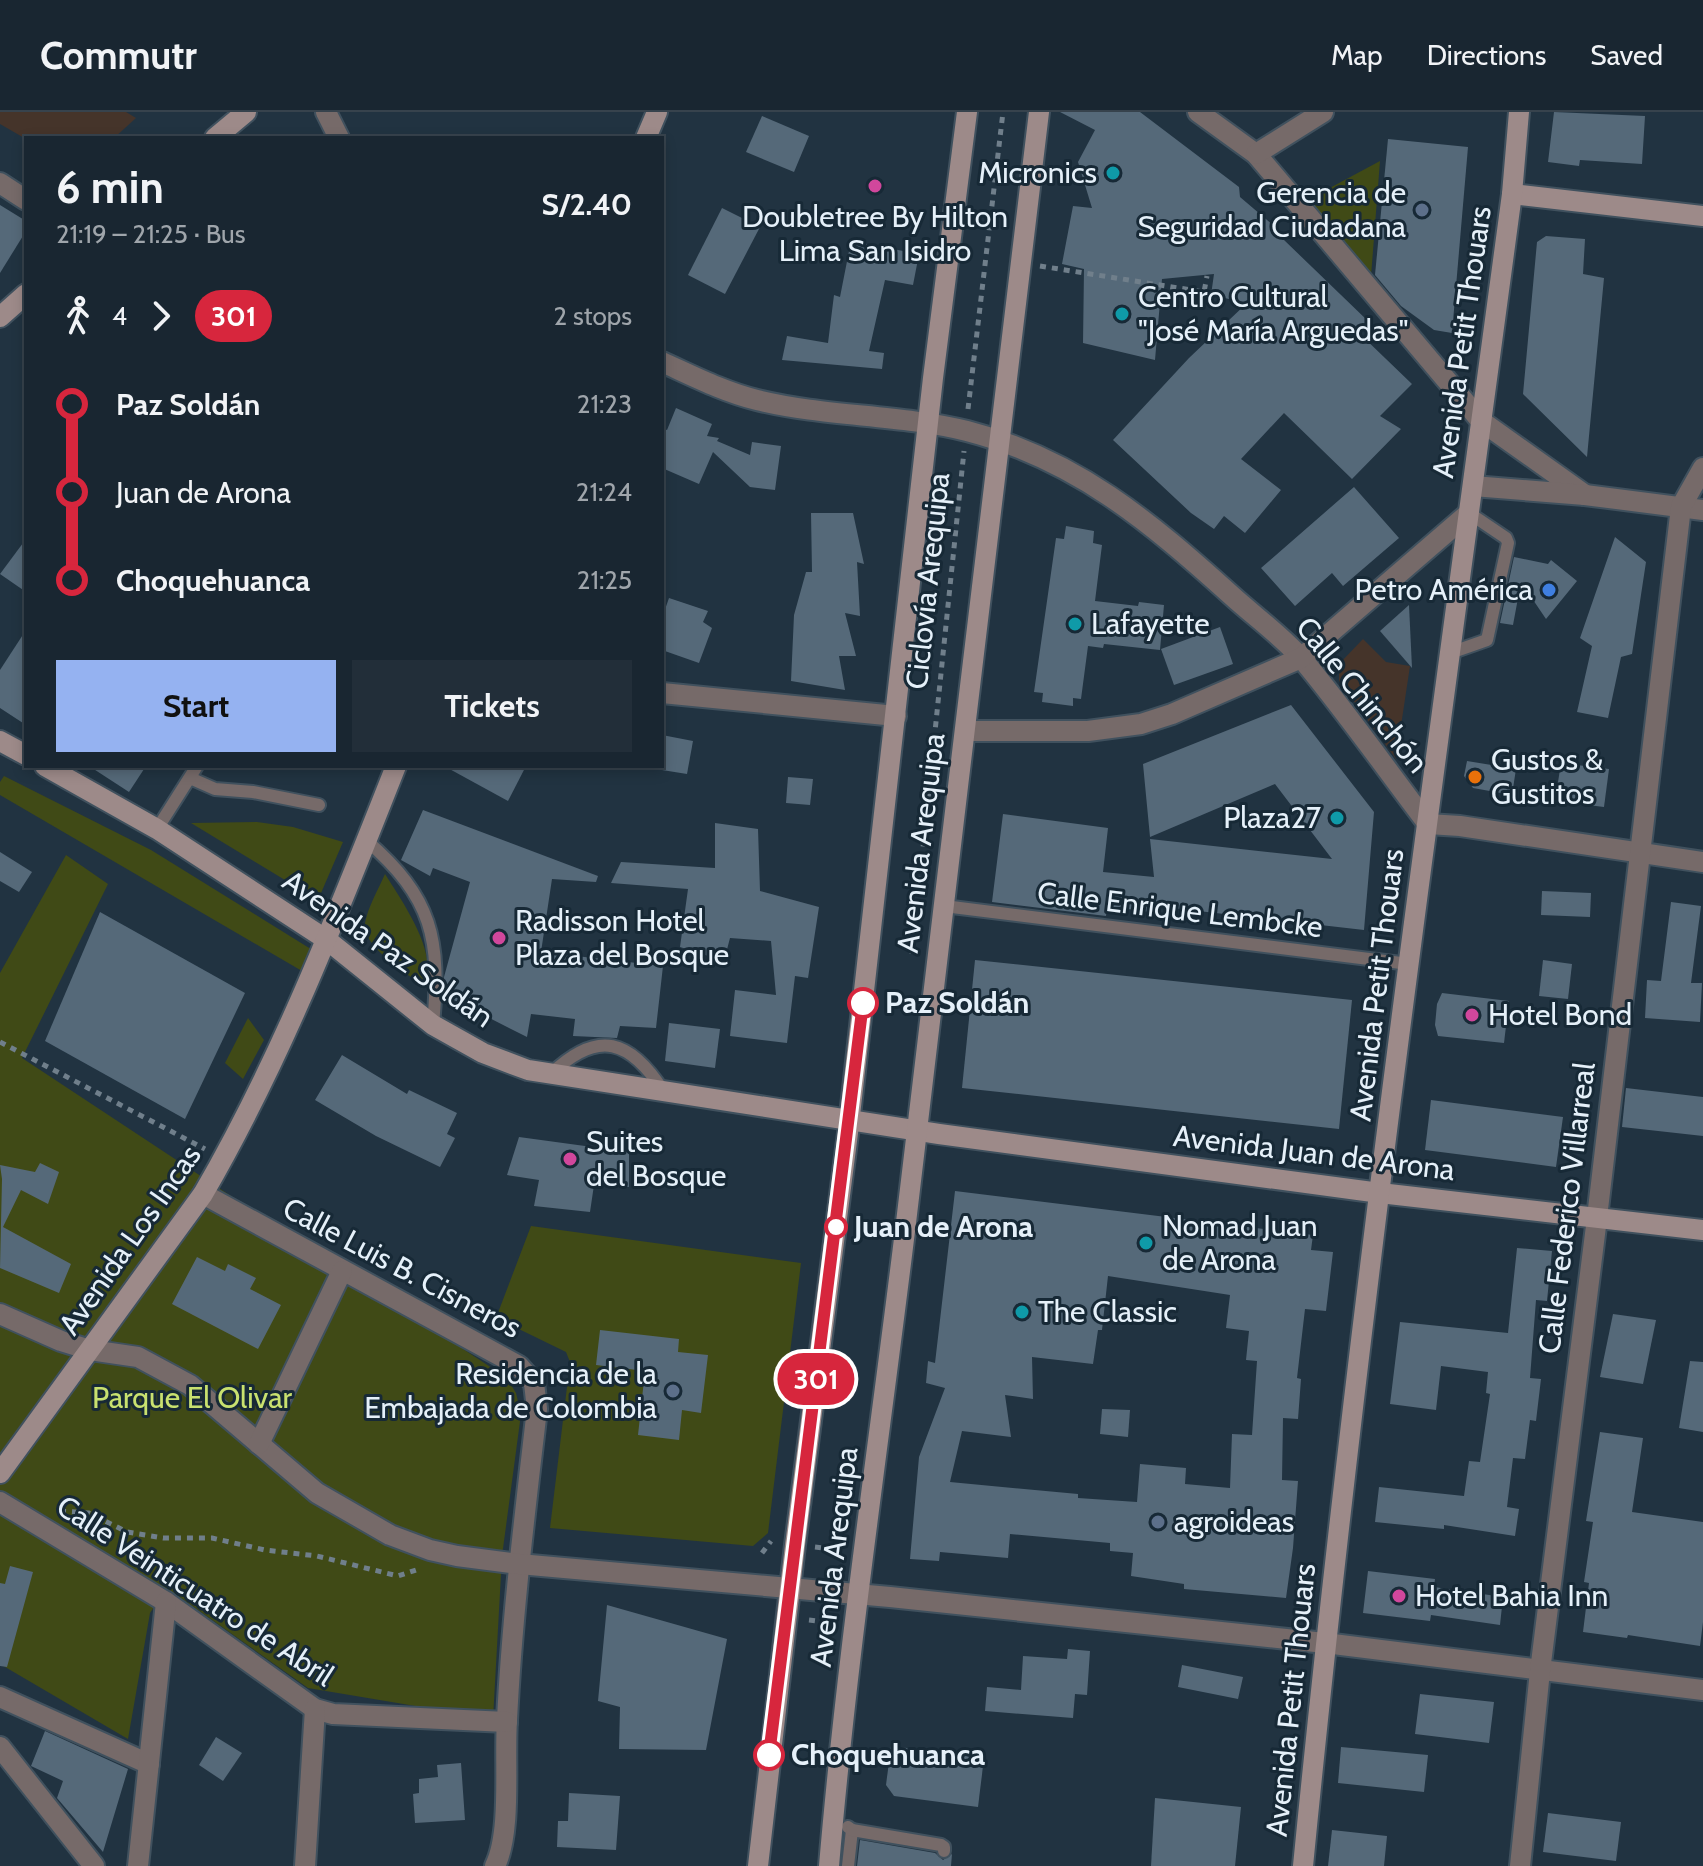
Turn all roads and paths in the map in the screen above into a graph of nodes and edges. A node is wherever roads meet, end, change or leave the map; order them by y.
1 (246, 112) edge
2 (326, 112) edge
3 (657, 112) edge
4 (967, 112) edge
5 (1003, 112) edge
6 (1039, 112) edge
7 (1198, 112) edge
8 (1323, 112) edge
9 (1519, 112) edge
10 (217, 136) edge
11 (338, 136) edge
12 (647, 136) edge
13 (1256, 154) junction
14 (0, 183) edge
15 (1512, 194) junction
16 (24, 199) edge
17 (1703, 216) edge
18 (1020, 263) junction
19 (1207, 276) dead end
20 (24, 296) edge
21 (0, 317) edge
22 (664, 363) edge
23 (1481, 421) junction
24 (929, 423) junction
25 (966, 431) junction
26 (998, 440) junction
27 (1703, 468) edge
28 (1473, 486) junction
29 (1585, 495) junction
30 (1681, 507) junction
31 (1703, 510) edge
32 (1469, 513) junction
33 (1450, 653) junction
34 (1301, 658) junction
35 (664, 693) edge
36 (896, 716) junction
37 (965, 731) junction
38 (0, 741) edge
39 (24, 754) edge
40 (49, 768) edge
41 (395, 768) edge
42 (194, 772) edge
43 (319, 805) dead end
44 (1428, 824) junction
45 (157, 829) junction
46 (366, 840) junction
47 (1639, 854) junction
48 (1703, 862) edge
49 (944, 906) junction
50 (327, 940) junction
51 (1409, 964) junction
52 (910, 969) dead end
53 (433, 1025) junction
54 (0, 1042) edge
55 (551, 1074) junction
56 (664, 1092) junction
57 (849, 1121) junction
58 (917, 1131) junction
59 (224, 1158) junction
60 (1380, 1193) junction
61 (203, 1194) junction
62 (1597, 1218) junction
63 (1703, 1230) edge
64 (342, 1271) junction
65 (0, 1314) edge
66 (90, 1350) junction
67 (259, 1444) junction
68 (0, 1473) edge
69 (0, 1502) edge
70 (58, 1511) dead end
71 (841, 1534) dead end
72 (771, 1541) dead end
73 (806, 1546) dead end
74 (839, 1550) junction
75 (849, 1550) dead end
76 (762, 1553) dead end
77 (457, 1556) junction
78 (519, 1564) junction
79 (790, 1588) junction
80 (832, 1593) junction
81 (859, 1595) junction
82 (166, 1602) junction
83 (799, 1619) dead end
84 (829, 1622) junction
85 (839, 1623) dead end
86 (827, 1638) dead end
87 (1325, 1643) junction
88 (1540, 1671) junction
89 (1703, 1690) edge
90 (0, 1697) edge
91 (315, 1709) junction
92 (507, 1722) junction
93 (0, 1747) edge
94 (149, 1764) junction
95 (833, 1814) junction
96 (852, 1830) junction
97 (944, 1851) dead end
98 (94, 1866) edge
99 (138, 1866) edge
100 (305, 1866) edge
101 (495, 1866) edge
102 (758, 1866) edge
103 (829, 1866) edge
104 (848, 1866) edge
105 (1303, 1866) edge
106 (1520, 1866) edge

1 - 10 main road
2 - 11 street
3 - 12 main road
4 - 24 main road, Avenida Arequipa
5 - 25 path, Ciclovía Arequipa
6 - 18 main road, Avenida Arequipa
7 - 13 street
8 - 13 street
9 - 15 main road, Avenida Petit Thouars
13 - 23 street
14 - 16 street
15 - 17 main road
15 - 23 main road, Avenida Petit Thouars
18 - 19 path
18 - 26 main road, Avenida Arequipa
20 - 21 main road
22 - 24 street, Calle Chinchón
23 - 28 main road, Avenida Petit Thouars
23 - 29 street
24 - 25 street, Calle Chinchón
24 - 36 main road, Avenida Arequipa
25 - 26 street, Calle Chinchón
25 - 52 path, Ciclovía Arequipa
26 - 34 street, Calle Chinchón
26 - 37 main road, Avenida Arequipa
27 - 30 street, Calle Federico Villarreal
28 - 29 street
28 - 32 main road, Avenida Petit Thouars
29 - 30 street
30 - 31 street
30 - 47 street, Calle Federico Villarreal
32 - 33 main road, Avenida Petit Thouars
32 - 33 lane
32 - 34 street
33 - 44 main road, Avenida Petit Thouars
34 - 37 street
34 - 44 street, Calle Chinchón
35 - 36 street
36 - 57 main road, Avenida Arequipa
37 - 49 main road, Avenida Arequipa
38 - 39 main road
40 - 45 main road, Avenida Paz Soldán
41 - 46 main road, Avenida Los Incas
42 - 43 lane
42 - 45 lane
44 - 47 street
44 - 51 main road, Avenida Petit Thouars
45 - 50 main road, Avenida Paz Soldán
46 - 50 main road, Avenida Los Incas
46 - 53 lane
47 - 48 street
47 - 62 street, Calle Federico Villarreal
49 - 51 lane, Calle Enrique Lembcke
49 - 58 main road, Avenida Arequipa
50 - 53 main road, Avenida Paz Soldán
50 - 59 main road, Avenida Los Incas
51 - 60 main road, Avenida Petit Thouars
53 - 55 main road, Avenida Paz Soldán
54 - 59 path
55 - 56 main road, Avenida Paz Soldán
55 - 56 lane
56 - 57 main road, Avenida Paz Soldán
57 - 58 main road, Avenida Paz Soldán
57 - 79 main road, Avenida Arequipa
58 - 60 main road, Avenida Juan de Arona
58 - 81 main road, Avenida Arequipa
59 - 61 main road, Avenida Los Incas
60 - 62 main road, Avenida Juan de Arona
60 - 87 main road, Avenida Petit Thouars
61 - 64 street, Calle Luis B. Cisneros
61 - 66 main road, Avenida Los Incas
62 - 63 main road, Avenida Juan de Arona
62 - 88 street, Calle Federico Villarreal
64 - 67 street
64 - 78 street, Calle Luis B. Cisneros
65 - 66 street
66 - 67 street
66 - 68 main road, Avenida Los Incas
67 - 77 street
69 - 82 street, Calle Veinticuatro de Abril
70 - 77 path
71 - 74 path
72 - 76 path
73 - 74 path
74 - 75 path
74 - 80 path
77 - 78 street
78 - 79 street
78 - 92 street, Calle Luis B. Cisneros
79 - 80 street
79 - 102 main road, Avenida Arequipa
80 - 81 street
80 - 84 path
81 - 87 street
81 - 95 main road, Avenida Arequipa
82 - 91 street, Calle Veinticuatro de Abril
82 - 94 street
83 - 84 path
84 - 85 path
84 - 86 path
87 - 88 street
87 - 105 main road, Avenida Petit Thouars
88 - 89 street
88 - 106 street, Calle Federico Villarreal
90 - 94 street
91 - 92 street, Calle Veinticuatro de Abril
91 - 100 street
92 - 101 street, Calle Luis B. Cisneros
93 - 98 street
94 - 99 street
95 - 96 lane
95 - 103 main road, Avenida Arequipa
96 - 97 lane
96 - 104 lane

